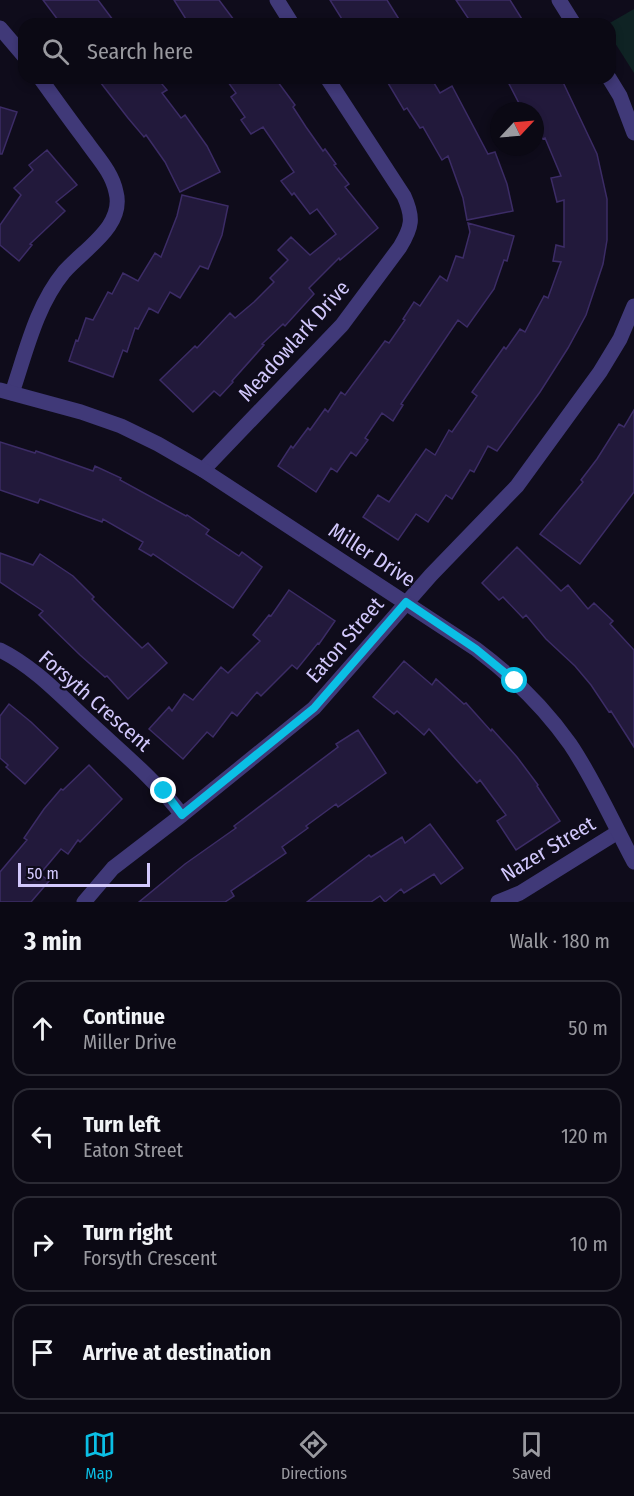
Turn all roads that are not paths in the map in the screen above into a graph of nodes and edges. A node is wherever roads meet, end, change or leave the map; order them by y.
1 (277, 0) edge
2 (559, 0) edge
3 (288, 18) edge
4 (570, 18) edge
5 (0, 28) edge
6 (18, 49) edge
7 (44, 84) edge
8 (331, 84) edge
9 (613, 84) edge
10 (634, 133) edge
11 (634, 306) edge
12 (6, 392) edge
13 (203, 470) junction
14 (406, 602) junction
15 (0, 650) edge
16 (182, 815) junction
17 (618, 832) junction
18 (634, 862) edge
19 (84, 902) edge
20 (498, 902) edge

1 - 3 street
2 - 4 street
5 - 6 street
7 - 12 street
8 - 13 street, Meadowlark Drive
9 - 10 street
11 - 14 street, Eaton Street
12 - 13 street, Miller Drive
13 - 14 street, Miller Drive
14 - 16 street, Eaton Street
14 - 17 street, Miller Drive
15 - 16 street, Forsyth Crescent
16 - 19 street, Eaton Street
17 - 18 street, Miller Drive
17 - 20 street, Nazer Street

